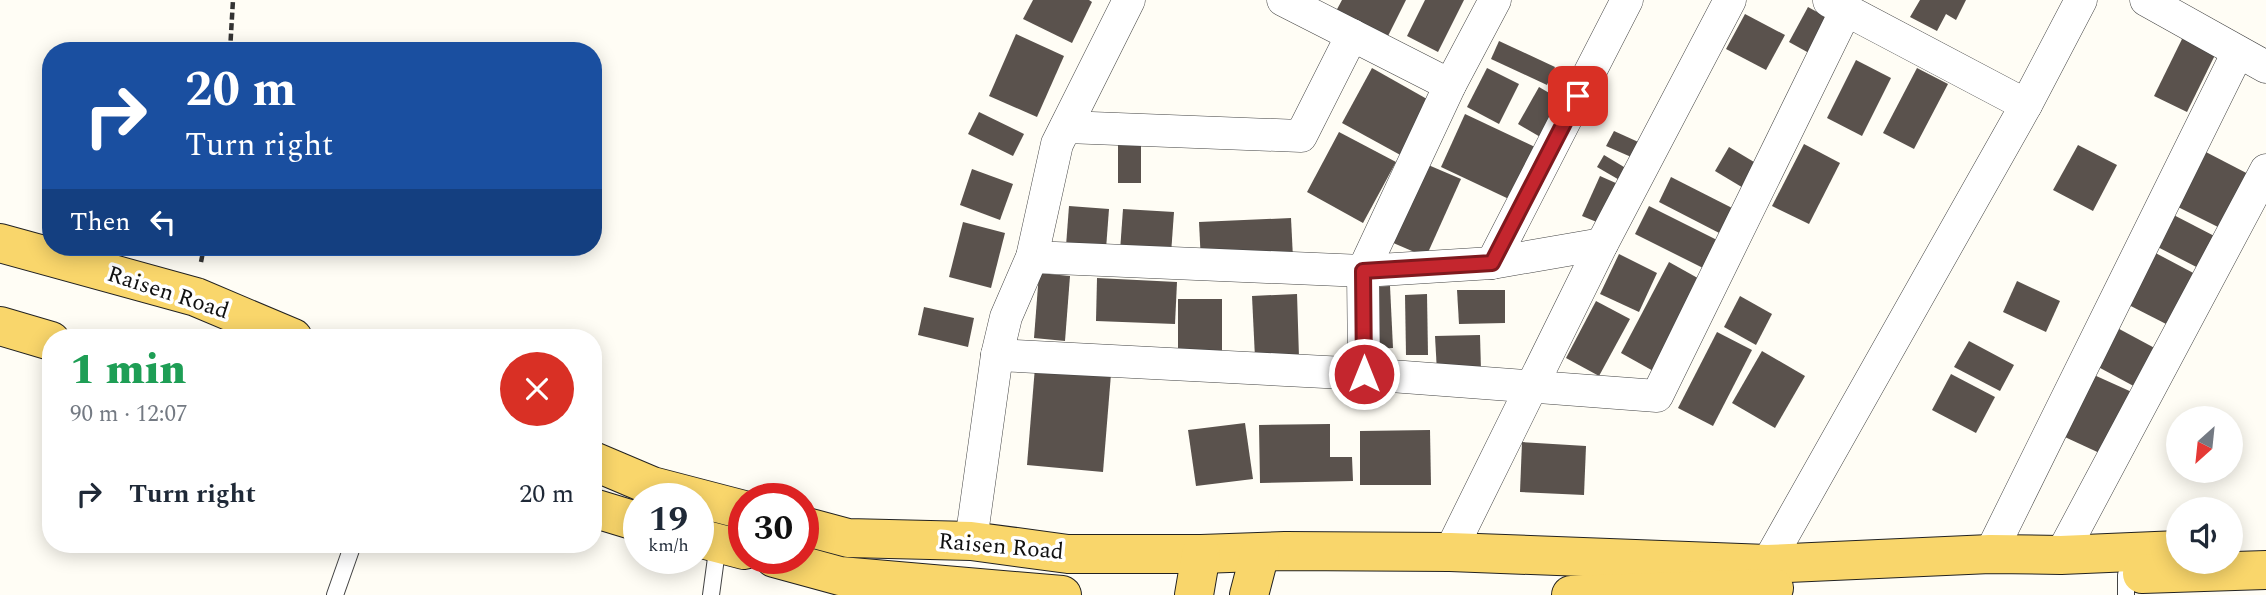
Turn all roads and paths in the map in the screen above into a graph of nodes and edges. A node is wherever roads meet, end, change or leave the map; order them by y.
1 (233, 0) edge
2 (1129, 0) edge
3 (1283, 0) edge
4 (1495, 0) edge
5 (1627, 0) edge
6 (1730, 0) edge
7 (2081, 0) edge
8 (2146, 0) edge
9 (1837, 5) edge
10 (1352, 36) junction
11 (231, 42) edge
12 (2238, 52) junction
13 (2266, 66) edge
14 (1450, 85) junction
15 (2026, 105) junction
16 (1066, 127) junction
17 (2266, 170) edge
18 (0, 243) edge
19 (1602, 244) junction
20 (42, 255) edge
21 (46, 256) edge
22 (1032, 257) junction
23 (1492, 263) junction
24 (1363, 271) junction
25 (211, 322) edge
26 (0, 326) edge
27 (247, 329) edge
28 (42, 338) edge
29 (997, 355) junction
30 (1364, 374) junction
31 (1533, 386) junction
32 (602, 465) edge
33 (728, 506) edge
34 (602, 511) edge
35 (623, 517) edge
36 (819, 530) edge
37 (971, 541) junction
38 (720, 543) edge
39 (2266, 546) edge
40 (2243, 547) edge
41 (2166, 551) edge
42 (1450, 552) junction
43 (350, 553) edge
44 (1260, 553) junction
45 (1201, 554) junction
46 (1990, 554) junction
47 (2061, 555) junction
48 (1767, 564) junction
49 (819, 570) edge
50 (2266, 570) edge
51 (2126, 585) edge
52 (982, 591) edge
53 (335, 595) edge
54 (711, 595) edge
55 (1062, 595) edge
56 (1194, 595) edge
57 (1249, 595) edge
58 (1571, 595) edge

1 - 11 path
2 - 16 street
3 - 10 street
4 - 14 street
5 - 23 street
6 - 19 street
7 - 15 street
8 - 12 street
9 - 15 street
9 - 31 street
10 - 14 street
10 - 16 street
12 - 13 street
12 - 46 street
14 - 24 street
15 - 48 street
16 - 22 street
17 - 47 street
18 - 20 main road, Raisen Road
19 - 23 street
19 - 31 street
21 - 25 main road, Raisen Road
22 - 24 street
22 - 29 street
23 - 24 street
24 - 30 street
25 - 27 main road, Raisen Road
26 - 28 main road
29 - 30 street
29 - 37 street
30 - 31 street
31 - 42 street
32 - 33 main road
34 - 35 main road
36 - 37 main road, Raisen Road
37 - 45 main road, Raisen Road
38 - 54 lane
39 - 40 main road
41 - 47 main road, Raisen Road
42 - 44 main road, Raisen Road
42 - 48 main road, Raisen Road
43 - 53 lane
44 - 45 main road, Raisen Road
44 - 57 main road
45 - 56 main road
46 - 47 main road, Raisen Road
46 - 48 main road, Raisen Road
49 - 52 main road, Raisen Road
50 - 51 main road
51 - 58 main road
52 - 55 main road, Raisen Road

